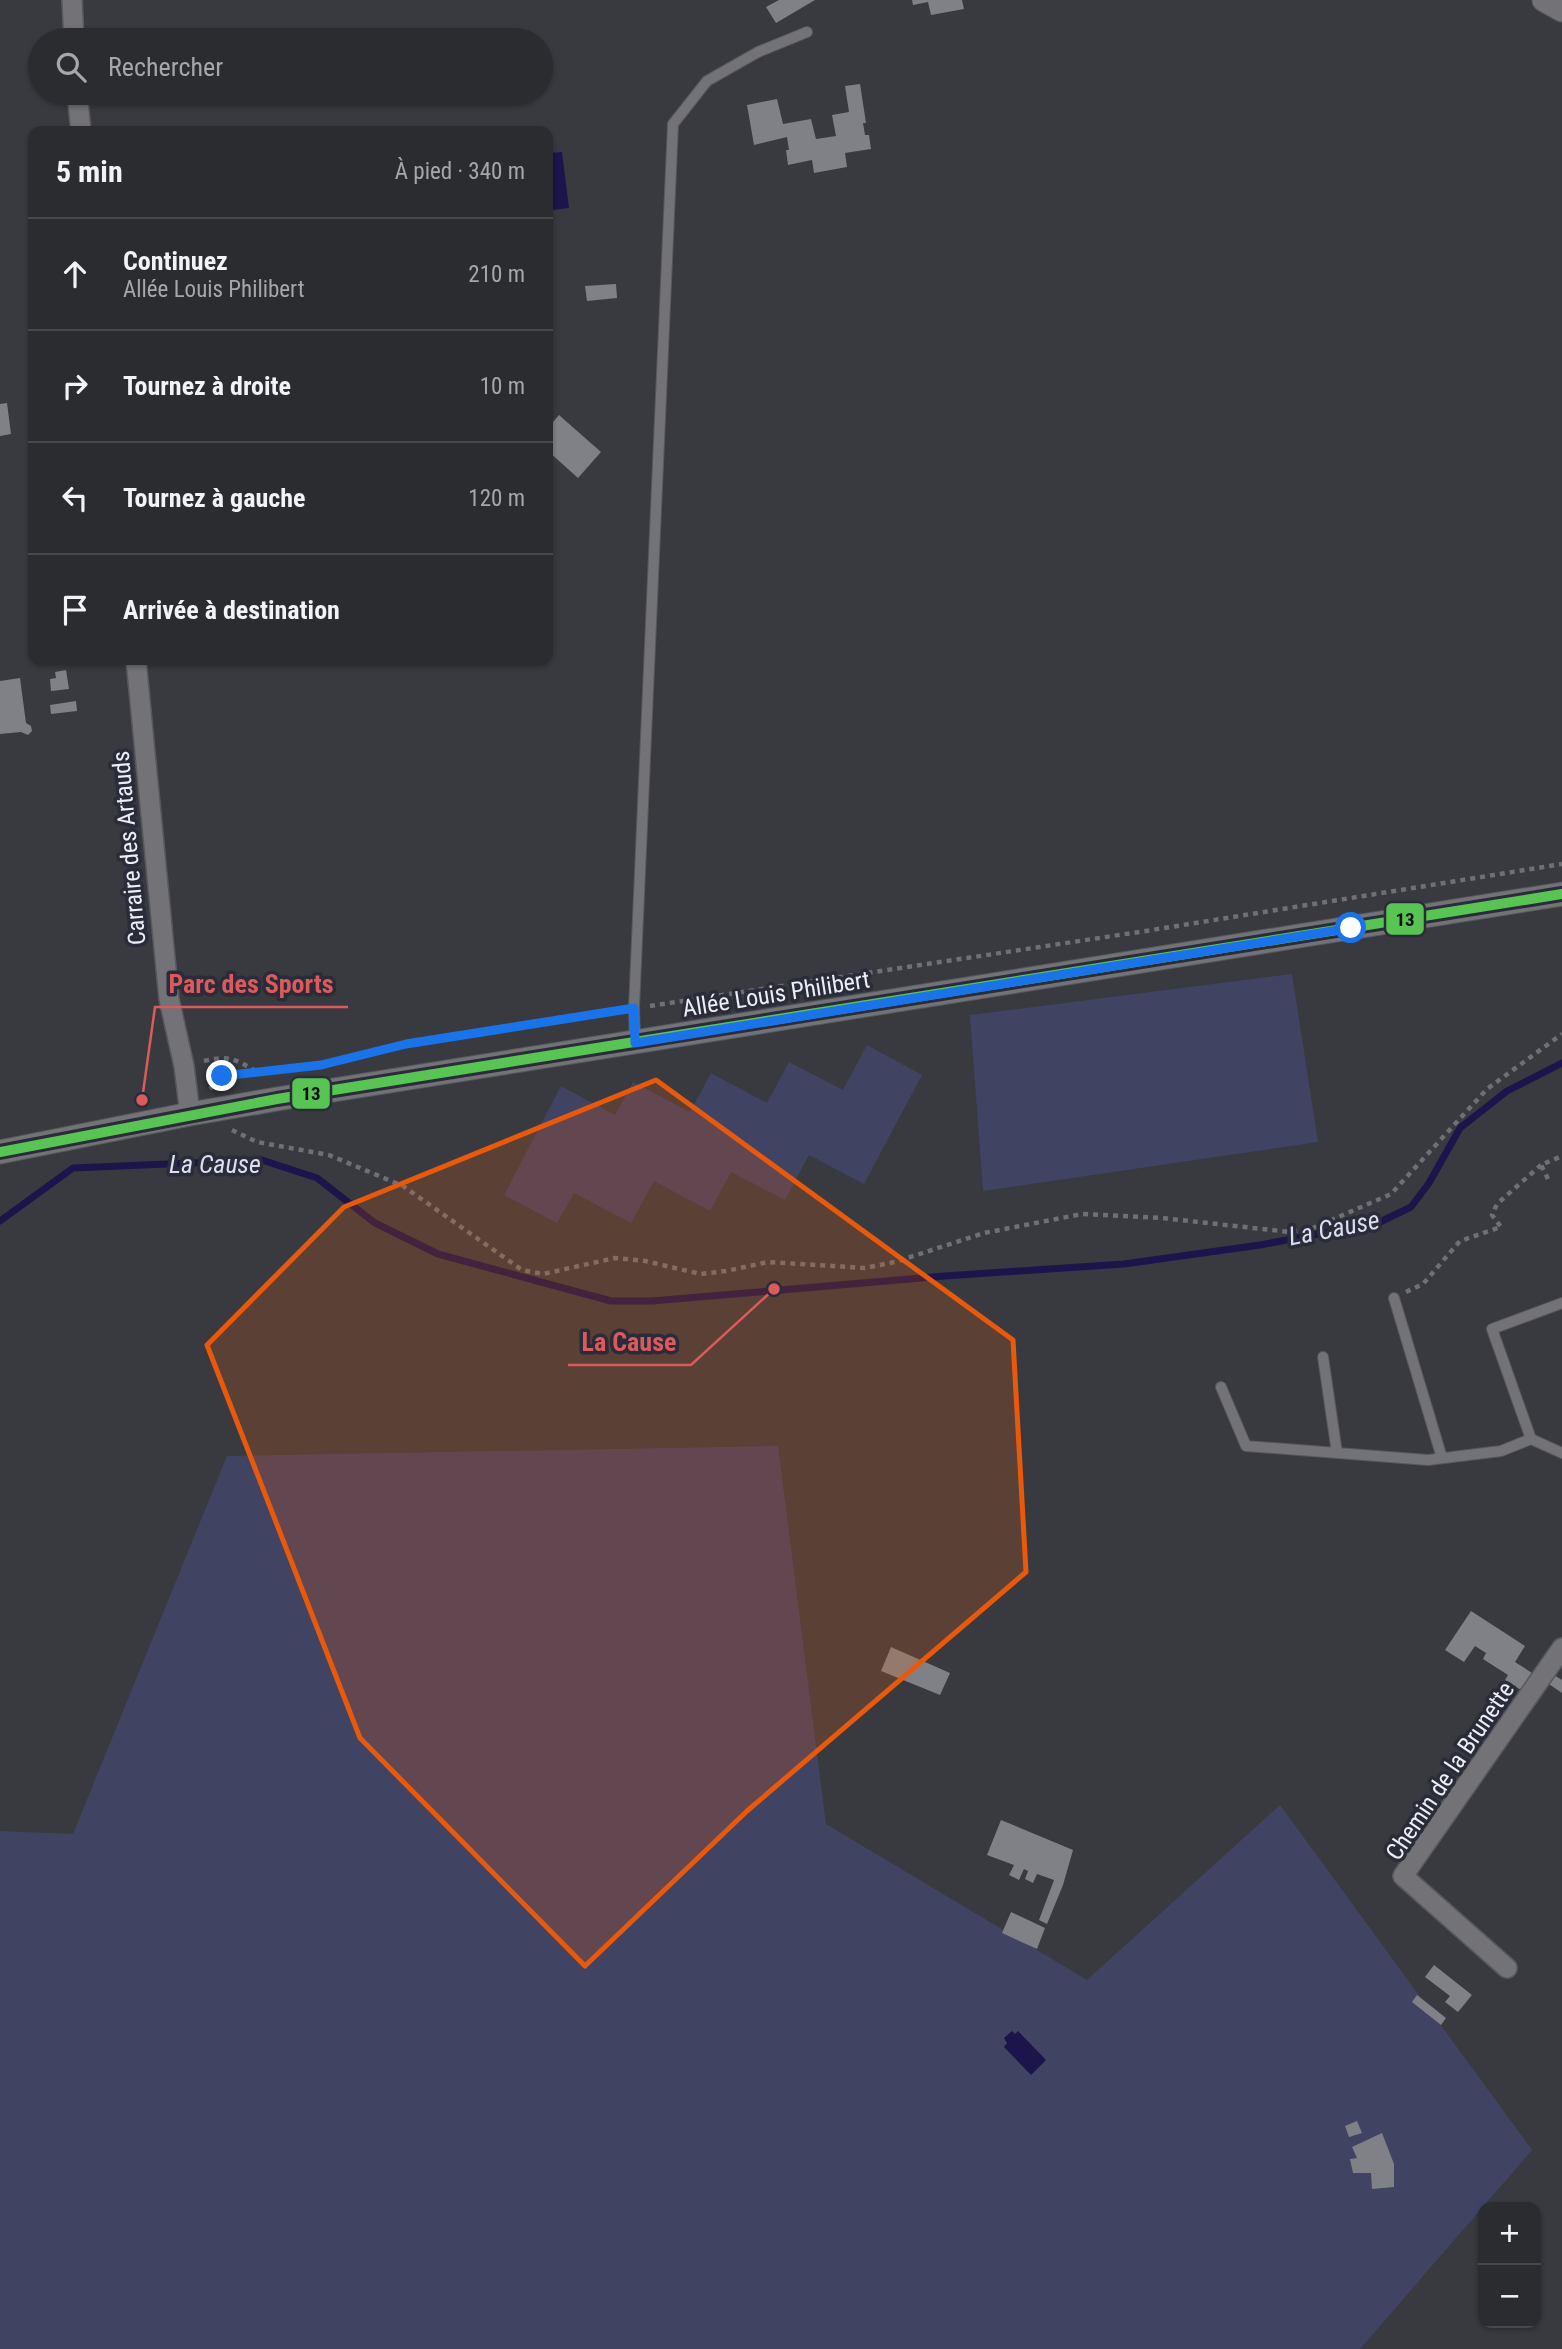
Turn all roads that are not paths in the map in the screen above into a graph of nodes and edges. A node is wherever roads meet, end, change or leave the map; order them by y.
1 (72, 0) edge
2 (1544, 0) edge
3 (1562, 10) edge
4 (73, 28) edge
5 (807, 32) dead end
6 (78, 105) edge
7 (80, 126) edge
8 (136, 665) edge
9 (1562, 894) edge
10 (635, 1043) junction
11 (190, 1106) junction
12 (0, 1152) edge
13 (1394, 1298) road end
14 (1562, 1303) edge
15 (1323, 1357) dead end
16 (1221, 1387) dead end
17 (1531, 1439) junction
18 (1337, 1453) junction
19 (1562, 1453) edge
20 (1442, 1458) junction
21 (1562, 1648) edge
22 (1507, 1968) dead end

1 - 4 street
2 - 3 street
5 - 10 lane
6 - 7 street
8 - 11 street, Carraire des Artauds
9 - 10 street, Allée Louis Philibert
10 - 11 street, Allée Louis Philibert
11 - 12 street, Allée Louis Philibert
13 - 20 lane
14 - 17 lane
15 - 18 lane
16 - 18 lane
17 - 19 lane
17 - 20 lane
18 - 20 lane
21 - 22 street, Chemin de la Brunette

